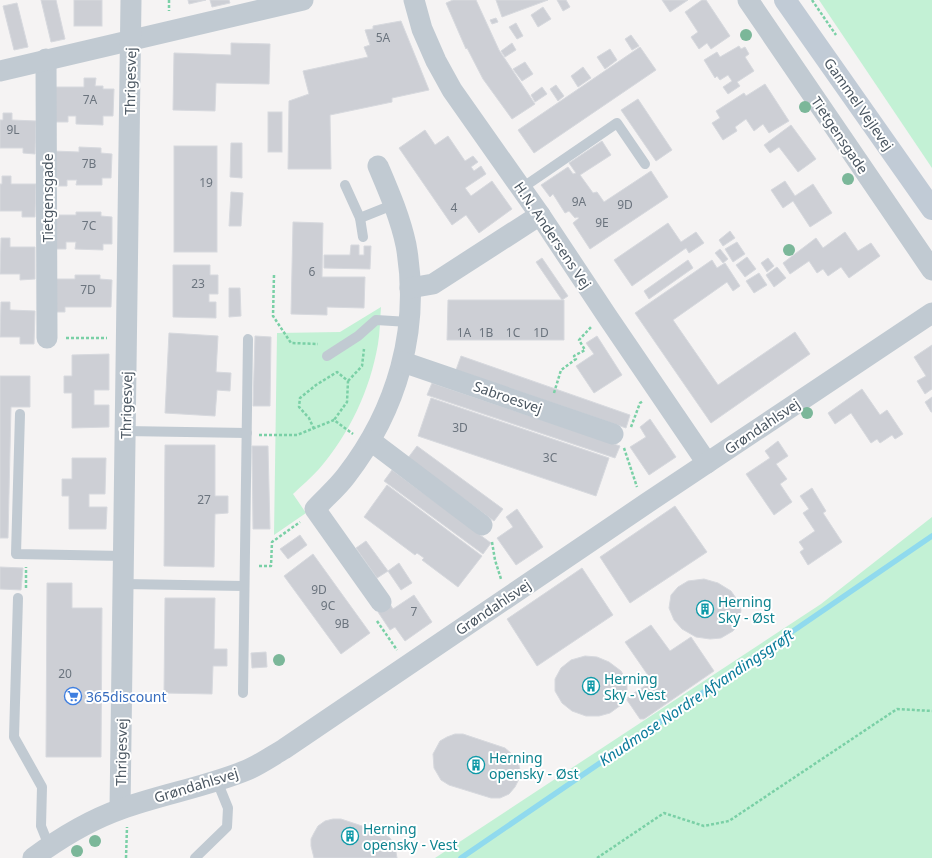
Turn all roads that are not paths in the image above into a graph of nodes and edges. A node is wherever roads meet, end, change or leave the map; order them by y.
1 (131, 0) edge
2 (303, 0) edge
3 (414, 0) edge
4 (748, 0) edge
5 (785, 0) edge
6 (130, 40) junction
7 (46, 59) junction
8 (0, 71) edge
9 (645, 164) dead end
10 (378, 166) dead end
11 (345, 185) dead end
12 (522, 188) junction
13 (395, 204) junction
14 (932, 210) edge
15 (540, 215) junction
16 (360, 218) junction
17 (364, 238) dead end
18 (932, 270) edge
19 (410, 288) junction
20 (932, 313) edge
21 (409, 322) junction
22 (47, 338) road end
23 (248, 339) dead end
24 (327, 356) road end
25 (403, 362) junction
26 (20, 414) dead end
27 (125, 432) junction
28 (247, 433) junction
29 (623, 436) road end
30 (369, 443) junction
31 (707, 463) junction
32 (482, 525) road end
33 (124, 556) junction
34 (123, 584) junction
35 (244, 586) junction
36 (18, 598) road end
37 (381, 602) road end
38 (243, 693) dead end
39 (217, 781) junction
40 (120, 809) junction
41 (41, 852) edge
42 (195, 858) edge

1 - 6 street, Thrigesvej
2 - 6 street
3 - 12 street, H.N. Andersens Vej
4 - 18 street, Tietgensgade
5 - 14 street, Gammel Vejlevej
6 - 7 street
6 - 27 street, Thrigesvej
7 - 8 street
7 - 22 street, Tietgensgade
9 - 12 lane
10 - 13 street
11 - 16 lane
12 - 15 street, H.N. Andersens Vej
13 - 16 lane
13 - 19 street
15 - 19 street
15 - 31 street, H.N. Andersens Vej
16 - 17 lane
19 - 21 street
20 - 31 street, Grøndahlsvej
21 - 24 lane
21 - 25 street
23 - 28 lane
25 - 29 street, Sabroesvej
25 - 30 street
26 - 33 lane
27 - 28 lane
27 - 33 street, Thrigesvej
28 - 35 lane
30 - 32 street
30 - 37 street
31 - 39 street, Grøndahlsvej
33 - 34 street, Thrigesvej
34 - 35 lane
34 - 40 street, Thrigesvej
35 - 38 lane
36 - 41 lane
39 - 40 street, Grøndahlsvej
39 - 42 lane
40 - 41 street, Grøndahlsvej

